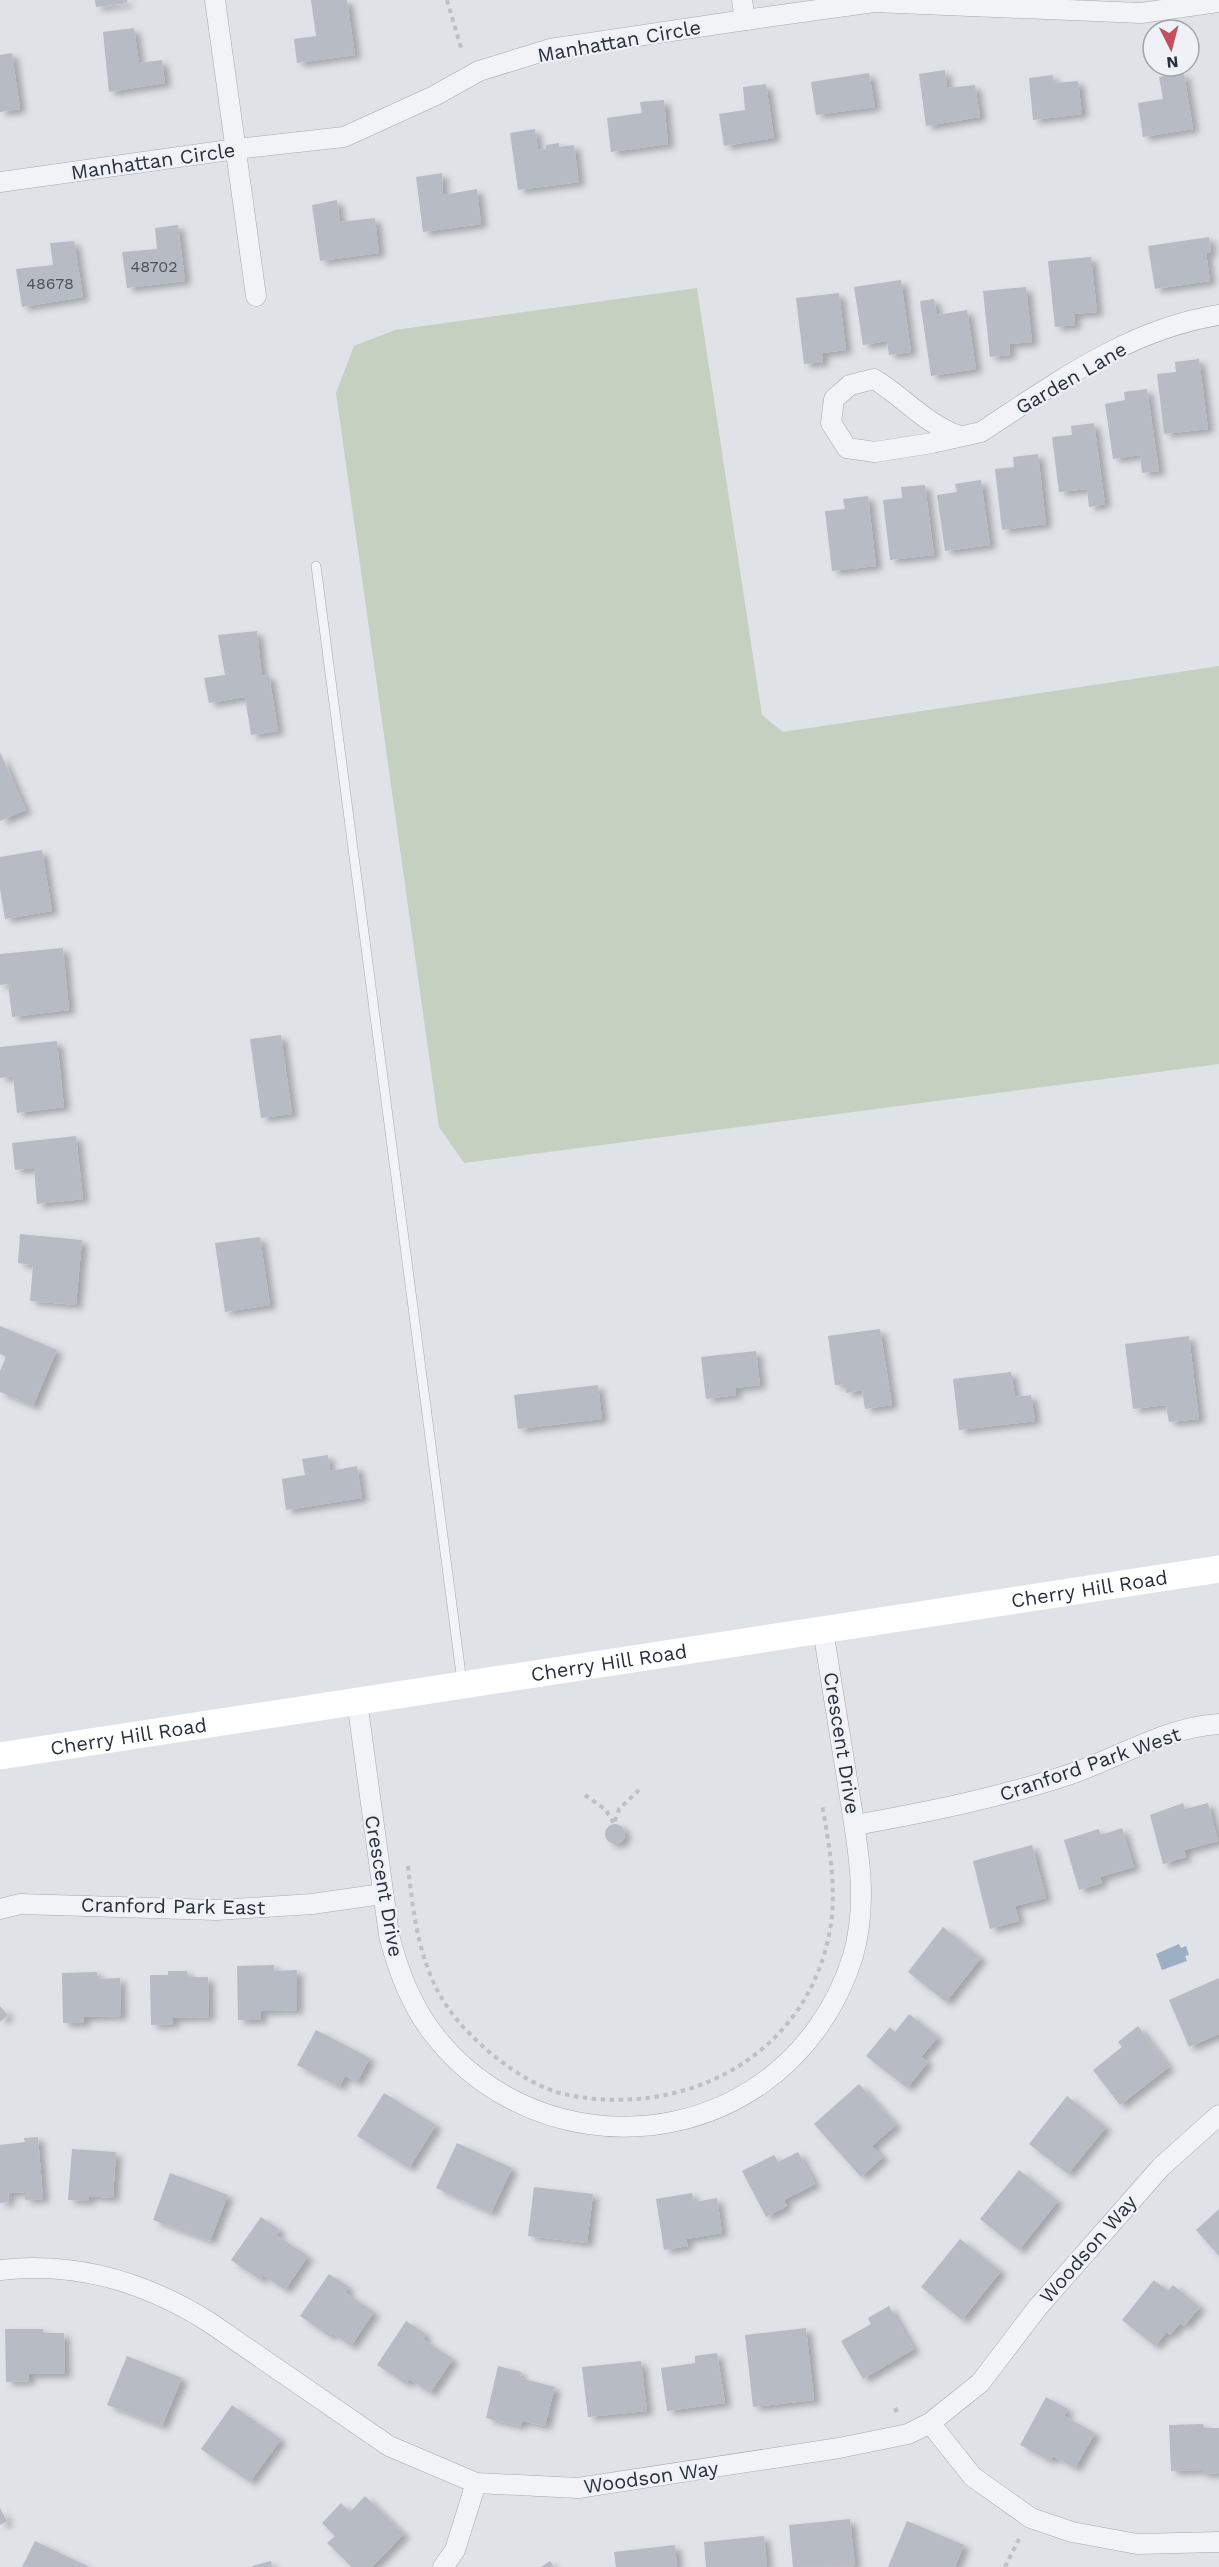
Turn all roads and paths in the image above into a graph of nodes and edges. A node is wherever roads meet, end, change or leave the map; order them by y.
1 (215, 0) edge
2 (447, 0) edge
3 (742, 0) edge
4 (1219, 2) edge
5 (745, 20) junction
6 (462, 51) dead end
7 (236, 149) junction
8 (0, 182) edge
9 (255, 296) dead end
10 (1219, 315) edge
11 (960, 436) junction
12 (316, 566) dead end
13 (1219, 1569) edge
14 (823, 1630) junction
15 (463, 1684) junction
16 (357, 1701) junction
17 (1219, 1724) edge
18 (0, 1756) edge
19 (639, 1790) dead end
20 (585, 1795) dead end
21 (822, 1804) dead end
22 (855, 1825) junction
23 (408, 1866) dead end
24 (382, 1894) junction
25 (0, 1909) edge
26 (1219, 2115) edge
27 (0, 2270) edge
28 (930, 2423) junction
29 (476, 2483) junction
30 (1019, 2539) dead end
31 (1219, 2542) edge
32 (443, 2567) edge
33 (1005, 2567) edge

1 - 7 street
2 - 6 path
3 - 5 street
4 - 5 street, Manhattan Circle
5 - 7 street, Manhattan Circle
7 - 8 street, Manhattan Circle
7 - 9 street
10 - 11 street, Garden Lane
11 - 11 street, Garden Lane
12 - 15 lane
13 - 14 main road, Cherry Hill Road
14 - 15 main road, Cherry Hill Road
14 - 22 street, Crescent Drive
15 - 16 main road, Cherry Hill Road
16 - 18 main road, Cherry Hill Road
16 - 24 street, Crescent Drive
17 - 22 street, Cranford Park West
19 - 20 path
21 - 23 path
22 - 24 street, Crescent Drive
24 - 25 street, Cranford Park East
26 - 28 street, Woodson Way
27 - 29 street, Woodson Way
28 - 29 street, Woodson Way
28 - 31 street
29 - 32 street
30 - 33 path

